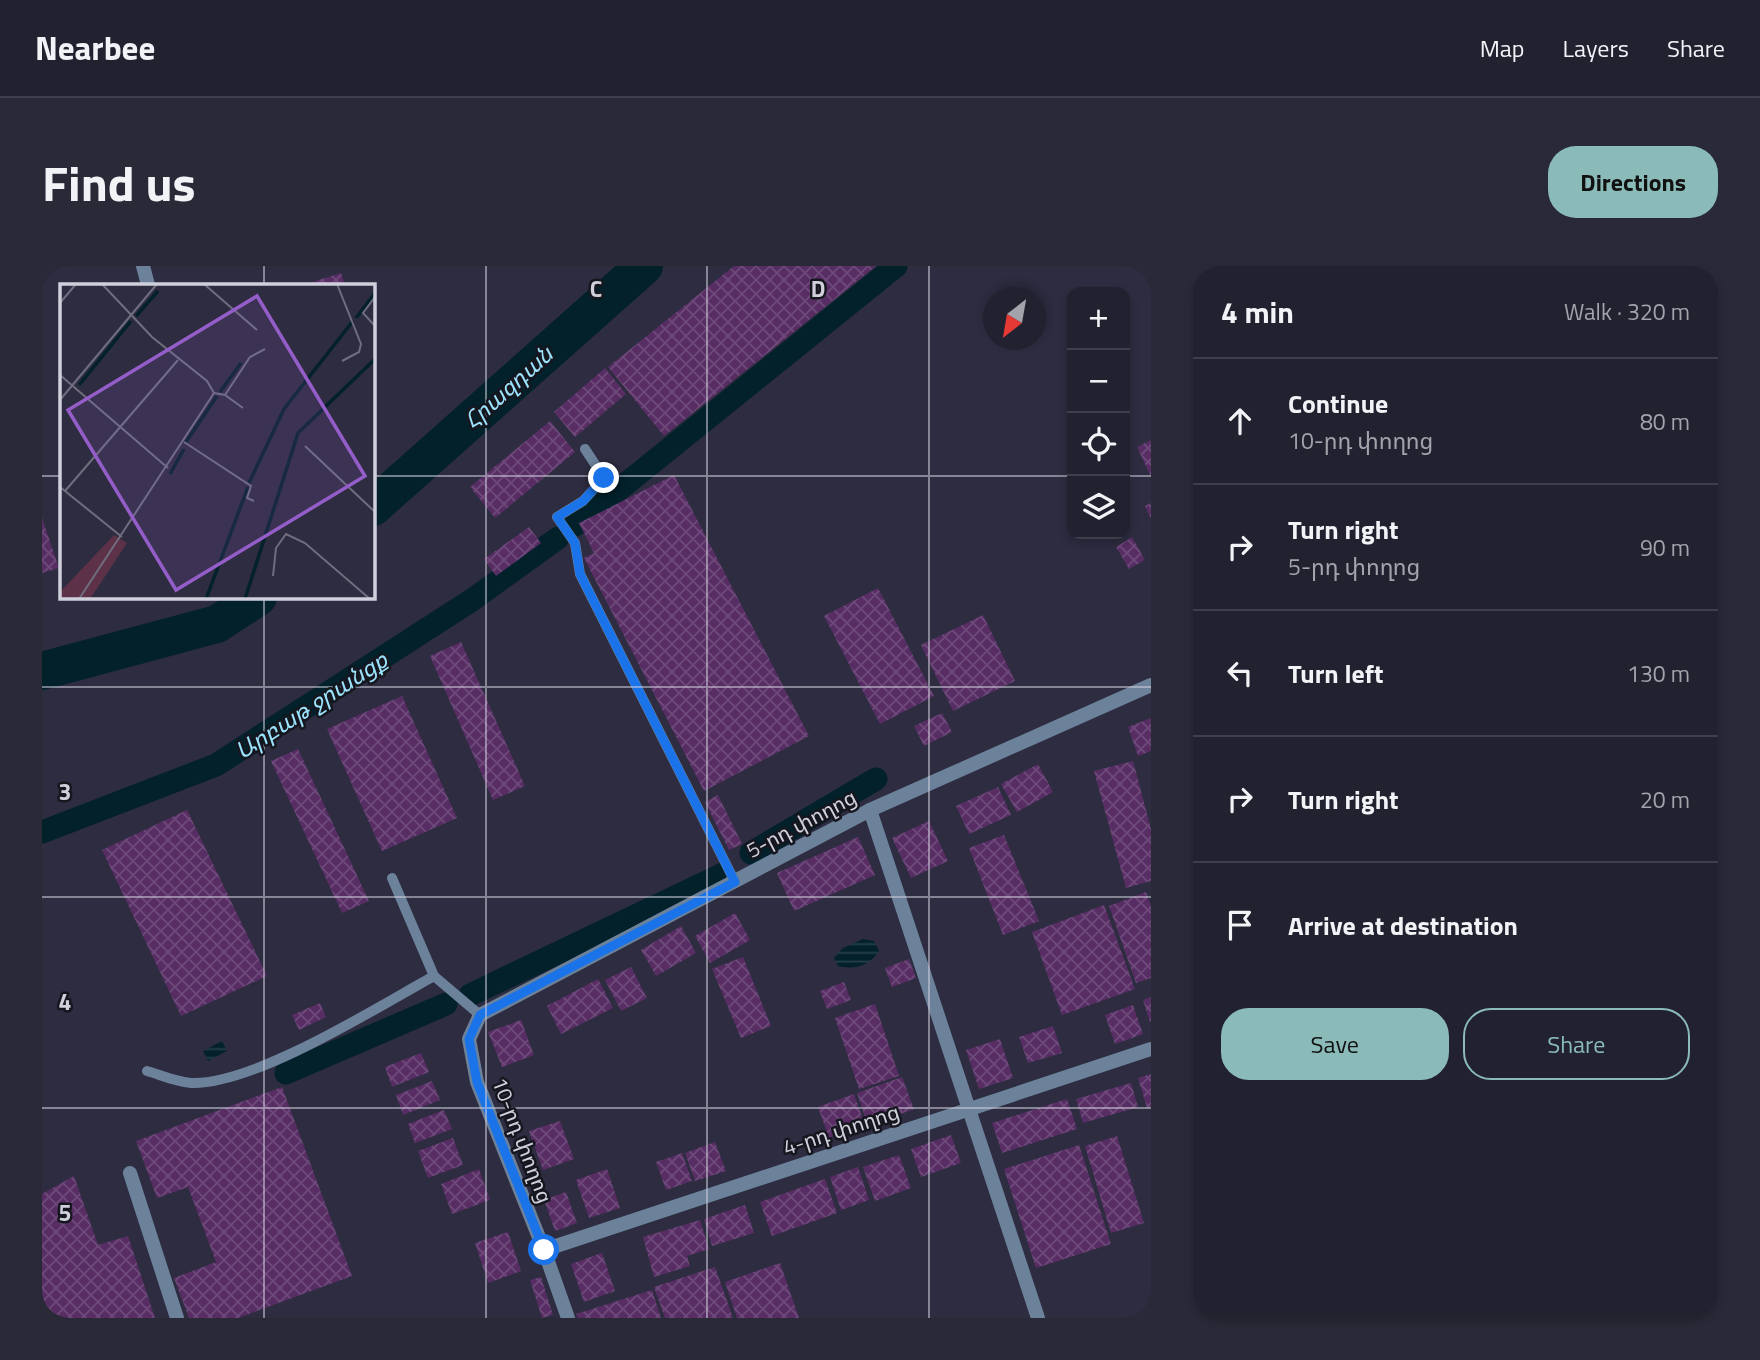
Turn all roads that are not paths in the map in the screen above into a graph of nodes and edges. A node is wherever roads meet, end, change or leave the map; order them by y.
1 (143, 266) edge
2 (148, 284) edge
3 (584, 449) dead end
4 (1151, 685) edge
5 (870, 810) junction
6 (392, 878) dead end
7 (735, 882) junction
8 (434, 976) junction
9 (480, 1015) junction
10 (1151, 1049) edge
11 (147, 1071) dead end
12 (970, 1108) junction
13 (130, 1173) dead end
14 (544, 1250) junction
15 (177, 1318) edge
16 (568, 1318) edge
17 (1038, 1318) edge

1 - 2 street
3 - 7 lane
4 - 5 street, 5-րդ փողոց
5 - 7 street, 5-րդ փողոց
5 - 12 street
6 - 8 lane
7 - 9 street, 5-րդ փողոց
8 - 9 lane
8 - 11 lane
9 - 14 street, 10-րդ փողոց
10 - 12 street, 4-րդ փողոց
12 - 14 street, 4-րդ փողոց
12 - 17 street
13 - 15 street
14 - 16 street, 10-րդ փողոց

